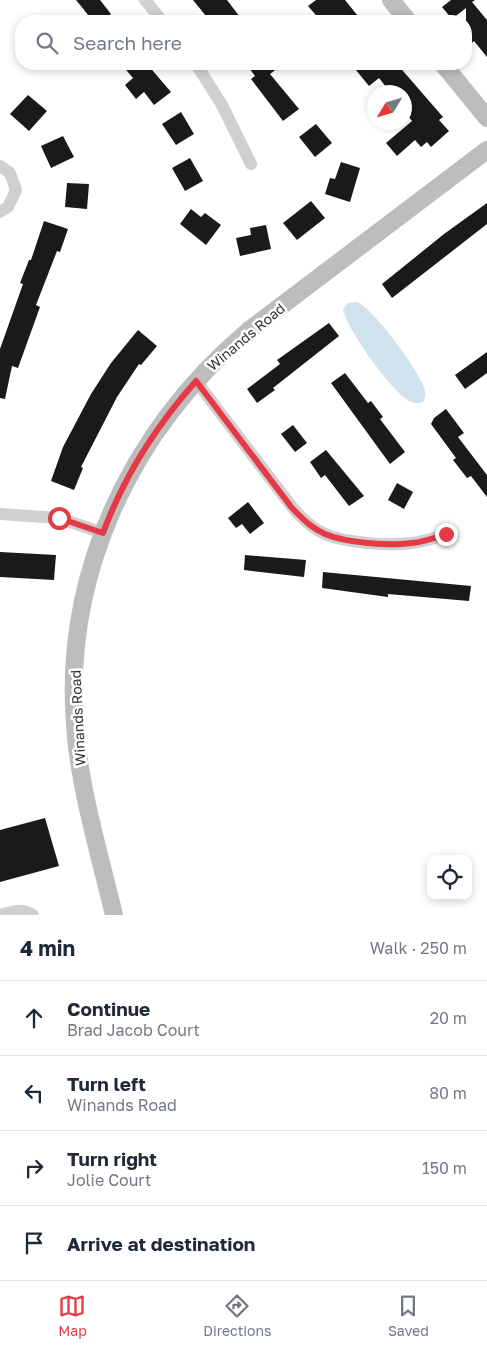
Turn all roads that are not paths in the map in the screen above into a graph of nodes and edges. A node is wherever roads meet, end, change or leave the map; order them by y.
1 (145, 0) edge
2 (391, 0) edge
3 (157, 15) edge
4 (403, 15) edge
5 (200, 70) edge
6 (447, 70) edge
7 (487, 118) edge
8 (487, 150) edge
9 (251, 164) dead end
10 (0, 166) edge
11 (0, 212) edge
12 (196, 381) junction
13 (0, 514) edge
14 (103, 533) junction
15 (446, 534) dead end
16 (0, 914) edge
17 (33, 915) edge
18 (114, 915) edge

1 - 3 street
2 - 4 street
5 - 9 street
6 - 7 street
8 - 12 street, Winands Road
10 - 11 street
12 - 14 street, Winands Road
12 - 15 street
13 - 14 street
14 - 18 street, Winands Road
16 - 17 street

